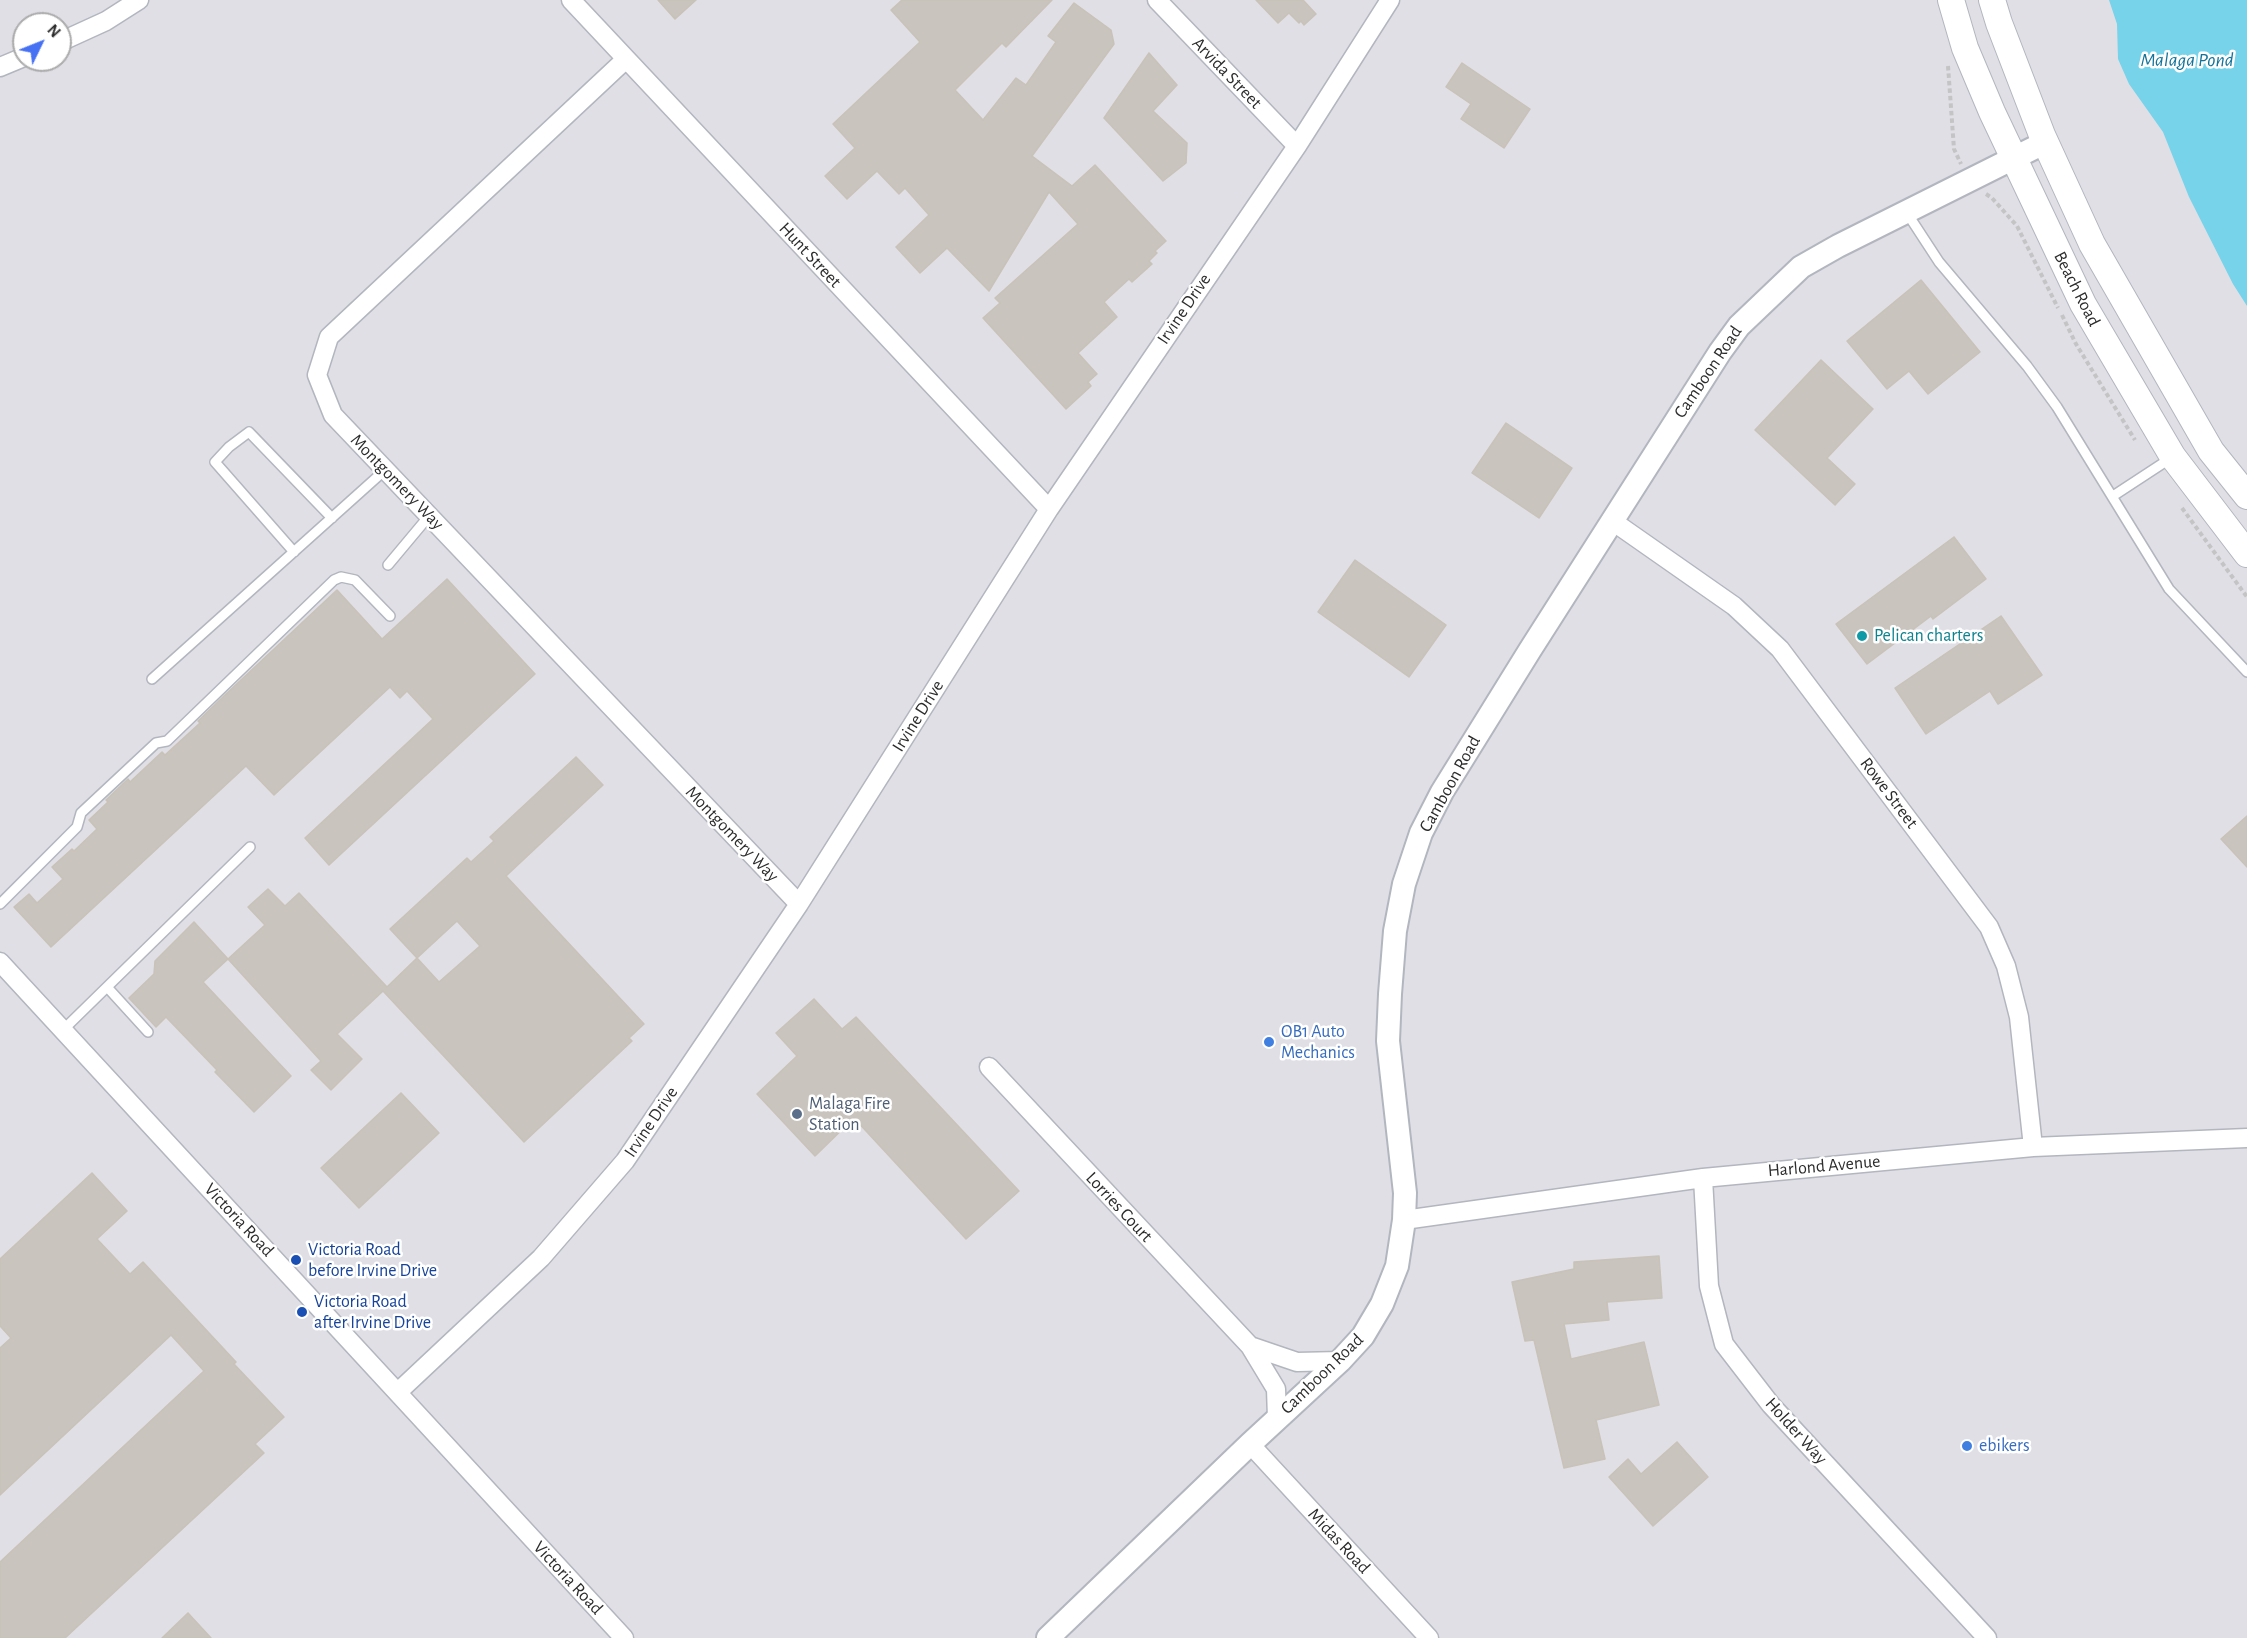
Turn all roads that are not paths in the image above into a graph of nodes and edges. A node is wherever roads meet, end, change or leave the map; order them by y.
1 (138, 0) edge
2 (571, 0) edge
3 (1157, 0) edge
4 (1390, 0) edge
5 (1951, 0) edge
6 (1992, 0) edge
7 (72, 37) edge
8 (626, 59) junction
9 (2046, 142) junction
10 (1297, 146) junction
11 (2013, 158) junction
12 (1907, 213) junction
13 (2173, 457) junction
14 (385, 470) junction
15 (2113, 496) junction
16 (2247, 496) edge
17 (1049, 509) junction
18 (429, 516) junction
19 (332, 518) junction
20 (1611, 520) junction
21 (294, 552) junction
22 (2247, 554) edge
23 (388, 565) dead end
24 (390, 616) dead end
25 (2247, 672) edge
26 (152, 679) dead end
27 (250, 847) dead end
28 (0, 904) edge
29 (798, 904) junction
30 (0, 962) edge
31 (107, 987) junction
32 (63, 1030) junction
33 (148, 1032) dead end
34 (989, 1067) dead end
35 (2247, 1138) edge
36 (2033, 1147) junction
37 (1703, 1178) junction
38 (1404, 1220) junction
39 (1250, 1346) junction
40 (1340, 1361) junction
41 (398, 1392) junction
42 (1277, 1418) junction
43 (1250, 1444) junction
44 (624, 1638) edge
45 (1048, 1638) edge
46 (1429, 1638) edge
47 (1987, 1638) edge

1 - 7 street
2 - 8 street, Hunt Street
3 - 10 street, Arvida Street
4 - 10 street, Irvine Drive
5 - 11 main road, Beach Road
6 - 9 main road, Beach Road
8 - 14 street, Montgomery Way
8 - 17 street, Hunt Street
9 - 11 street, Camboon Road
9 - 16 main road, Beach Road
10 - 17 street, Irvine Drive
11 - 12 street, Camboon Road
11 - 13 main road, Beach Road
12 - 15 lane
12 - 20 street, Camboon Road
13 - 15 lane
13 - 22 main road, Beach Road
14 - 18 street, Montgomery Way
14 - 19 lane
15 - 25 lane
17 - 29 street, Irvine Drive
18 - 23 lane
18 - 29 street, Montgomery Way
19 - 21 lane
19 - 21 lane
20 - 36 street, Rowe Street
20 - 38 street, Camboon Road
21 - 26 lane
24 - 28 lane
27 - 31 lane
29 - 41 street, Irvine Drive
30 - 32 street, Victoria Road
31 - 32 lane
31 - 33 lane
32 - 41 street, Victoria Road
34 - 39 street, Lorries Court
35 - 36 street, Harlond Avenue
36 - 37 street, Harlond Avenue
37 - 38 street, Harlond Avenue
37 - 47 street, Holder Way
38 - 40 street, Camboon Road
39 - 40 street, Lorries Court
39 - 42 street, Lorries Court
40 - 42 street, Camboon Road
41 - 44 street, Victoria Road
42 - 43 street, Camboon Road
43 - 45 street, Camboon Road
43 - 46 street, Midas Road

